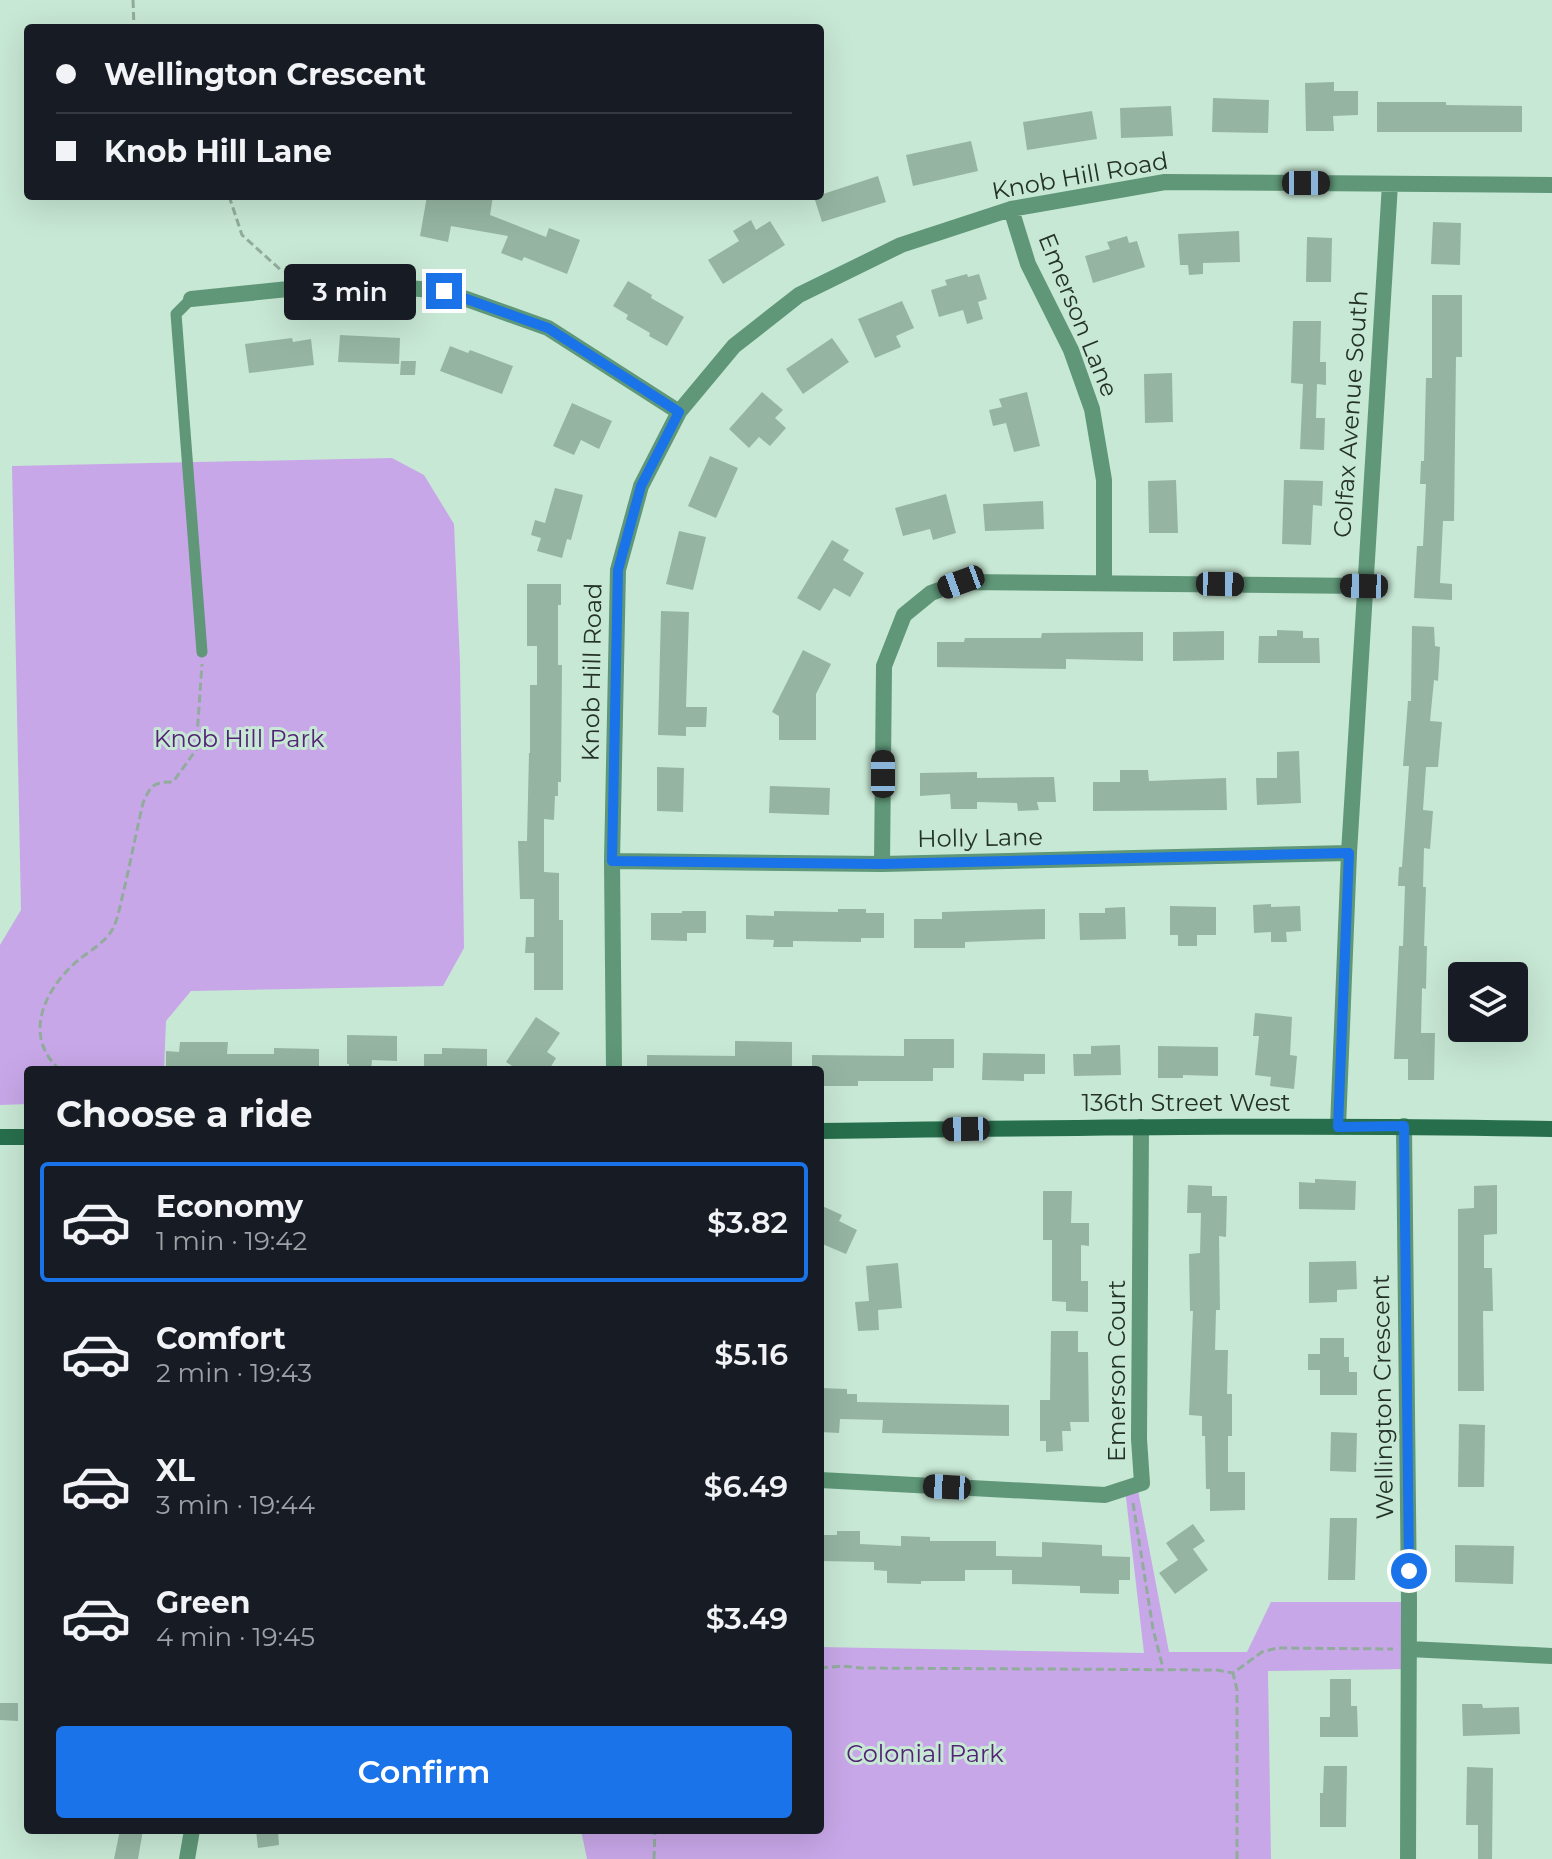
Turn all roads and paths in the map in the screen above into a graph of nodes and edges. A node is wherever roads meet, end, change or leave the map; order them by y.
1 (133, 0) edge
2 (134, 24) edge
3 (1390, 184) junction
4 (1552, 185) edge
5 (230, 200) edge
6 (1011, 209) junction
7 (301, 288) junction
8 (191, 299) joint
9 (679, 412) junction
10 (1104, 582) junction
11 (1364, 586) junction
12 (202, 652) joint
13 (1349, 853) junction
14 (612, 861) junction
15 (882, 864) junction
16 (56, 1066) edge
17 (614, 1066) edge
18 (1404, 1126) junction
19 (1141, 1127) junction
20 (1338, 1127) junction
21 (1552, 1129) edge
22 (824, 1131) edge
23 (0, 1137) edge
24 (24, 1137) edge
25 (824, 1480) edge
26 (1130, 1487) junction
27 (1409, 1649) junction
28 (1552, 1656) edge
29 (824, 1668) edge
30 (1164, 1670) junction
31 (1233, 1673) junction
32 (191, 1834) edge
33 (655, 1834) edge
34 (187, 1859) edge
35 (654, 1859) edge
36 (1237, 1859) edge
37 (1408, 1859) edge

1 - 2 path
3 - 4 street, Knob Hill Road
3 - 6 street, Knob Hill Road
3 - 11 street, Colfax Avenue South
5 - 7 path
6 - 9 street, Knob Hill Road
6 - 10 street, Emerson Lane
7 - 8 street
7 - 9 street
8 - 12 lane
9 - 14 street, Knob Hill Road
10 - 11 street
10 - 15 street
11 - 13 street, Colfax Avenue South
12 - 16 path
13 - 15 street, Holly Lane
13 - 20 street, Colfax Avenue South
14 - 15 street, Holly Lane
14 - 17 street, Knob Hill Road
18 - 20 street, 136th Street West
18 - 21 street, 136th Street West
18 - 27 street, Wellington Crescent
19 - 20 street, 136th Street West
19 - 22 street, 136th Street West
19 - 26 street, Emerson Court
23 - 24 street
25 - 26 street, Emerson Court
26 - 30 path
27 - 28 street
27 - 31 path
27 - 37 street, Wellington Crescent
29 - 30 path
30 - 31 path
31 - 36 path
32 - 34 street
33 - 35 path

